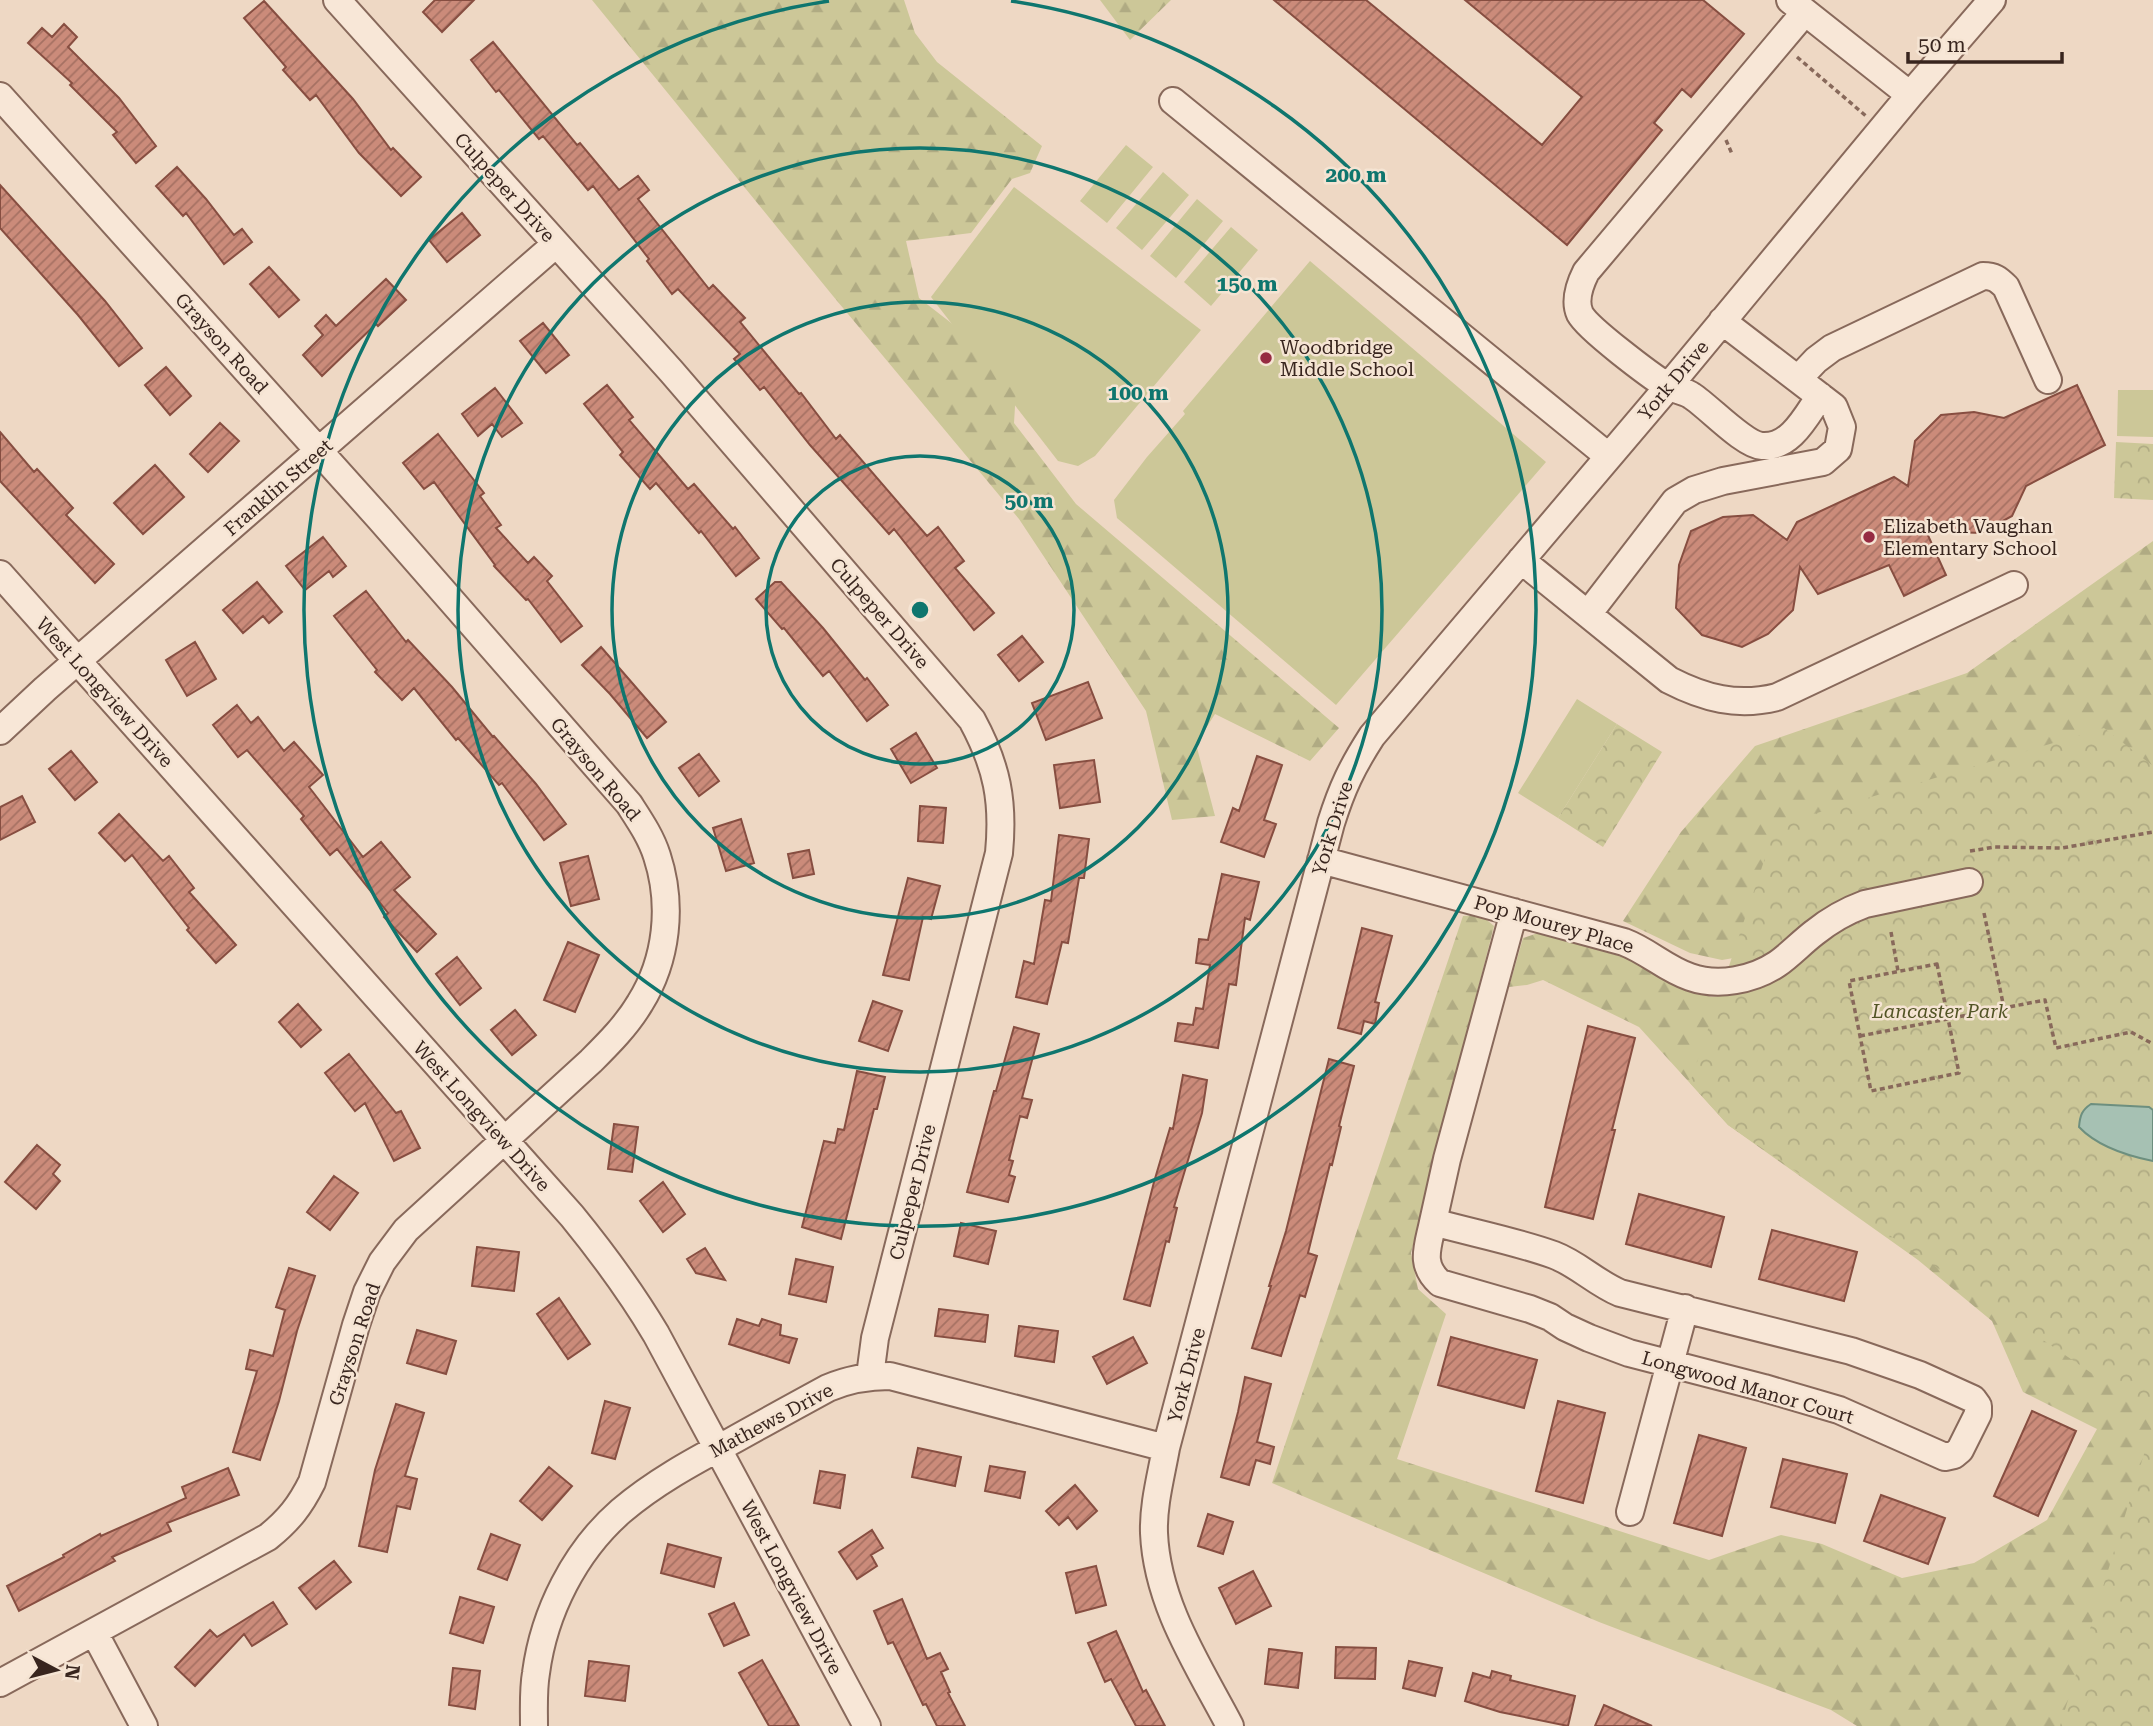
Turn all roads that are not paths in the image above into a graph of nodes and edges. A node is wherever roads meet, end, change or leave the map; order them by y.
1 (337, 0) edge
2 (1992, 0) edge
3 (1798, 6) edge
4 (1910, 95) junction
5 (0, 96) edge
6 (1173, 100) dead end
7 (556, 244) junction
8 (1722, 321) junction
9 (1798, 379) junction
10 (2048, 380) dead end
11 (1668, 387) junction
12 (1827, 401) junction
13 (319, 451) junction
14 (1608, 456) junction
15 (1521, 559) junction
16 (0, 574) edge
17 (2014, 585) dead end
18 (1588, 614) junction
19 (77, 661) junction
20 (0, 731) edge
21 (1321, 860) junction
22 (1969, 882) dead end
23 (1514, 912) junction
24 (504, 1141) junction
25 (1433, 1222) junction
26 (1685, 1308) junction
27 (1670, 1363) junction
28 (870, 1376) junction
29 (1166, 1448) junction
30 (717, 1449) junction
31 (1630, 1512) dead end
32 (94, 1632) junction
33 (0, 1683) edge
34 (144, 1726) edge
35 (534, 1726) edge
36 (867, 1726) edge
37 (1230, 1726) edge

1 - 7 street, Culpeper Drive
2 - 4 street, York Drive
3 - 4 street
3 - 11 street
4 - 8 street, York Drive
5 - 13 street, Grayson Road
6 - 14 street
7 - 13 street, Franklin Street
7 - 28 street, Culpeper Drive
8 - 9 street
8 - 11 street, York Drive
9 - 10 street
9 - 12 street
11 - 12 street
11 - 14 street, York Drive
12 - 18 street
13 - 19 street, Franklin Street
13 - 24 street, Grayson Road
14 - 15 street, York Drive
15 - 18 street
15 - 21 street, York Drive
16 - 19 street, West Longview Drive
17 - 18 street
19 - 20 street, Franklin Street
19 - 24 street, West Longview Drive
21 - 23 street, Pop Mourey Place
21 - 29 street, York Drive
22 - 23 street, Pop Mourey Place
23 - 25 street, Longwood Manor Court
24 - 30 street, West Longview Drive
24 - 32 street, Grayson Road
25 - 26 street, Longwood Manor Court
25 - 27 street, Longwood Manor Court
26 - 27 street
26 - 27 street, Longwood Manor Court
27 - 31 street
28 - 29 street, Mathews Drive
28 - 30 street, Mathews Drive
29 - 37 street, York Drive
30 - 35 street, Mathews Drive
30 - 36 street, West Longview Drive
32 - 33 street, Grayson Road
32 - 34 street

